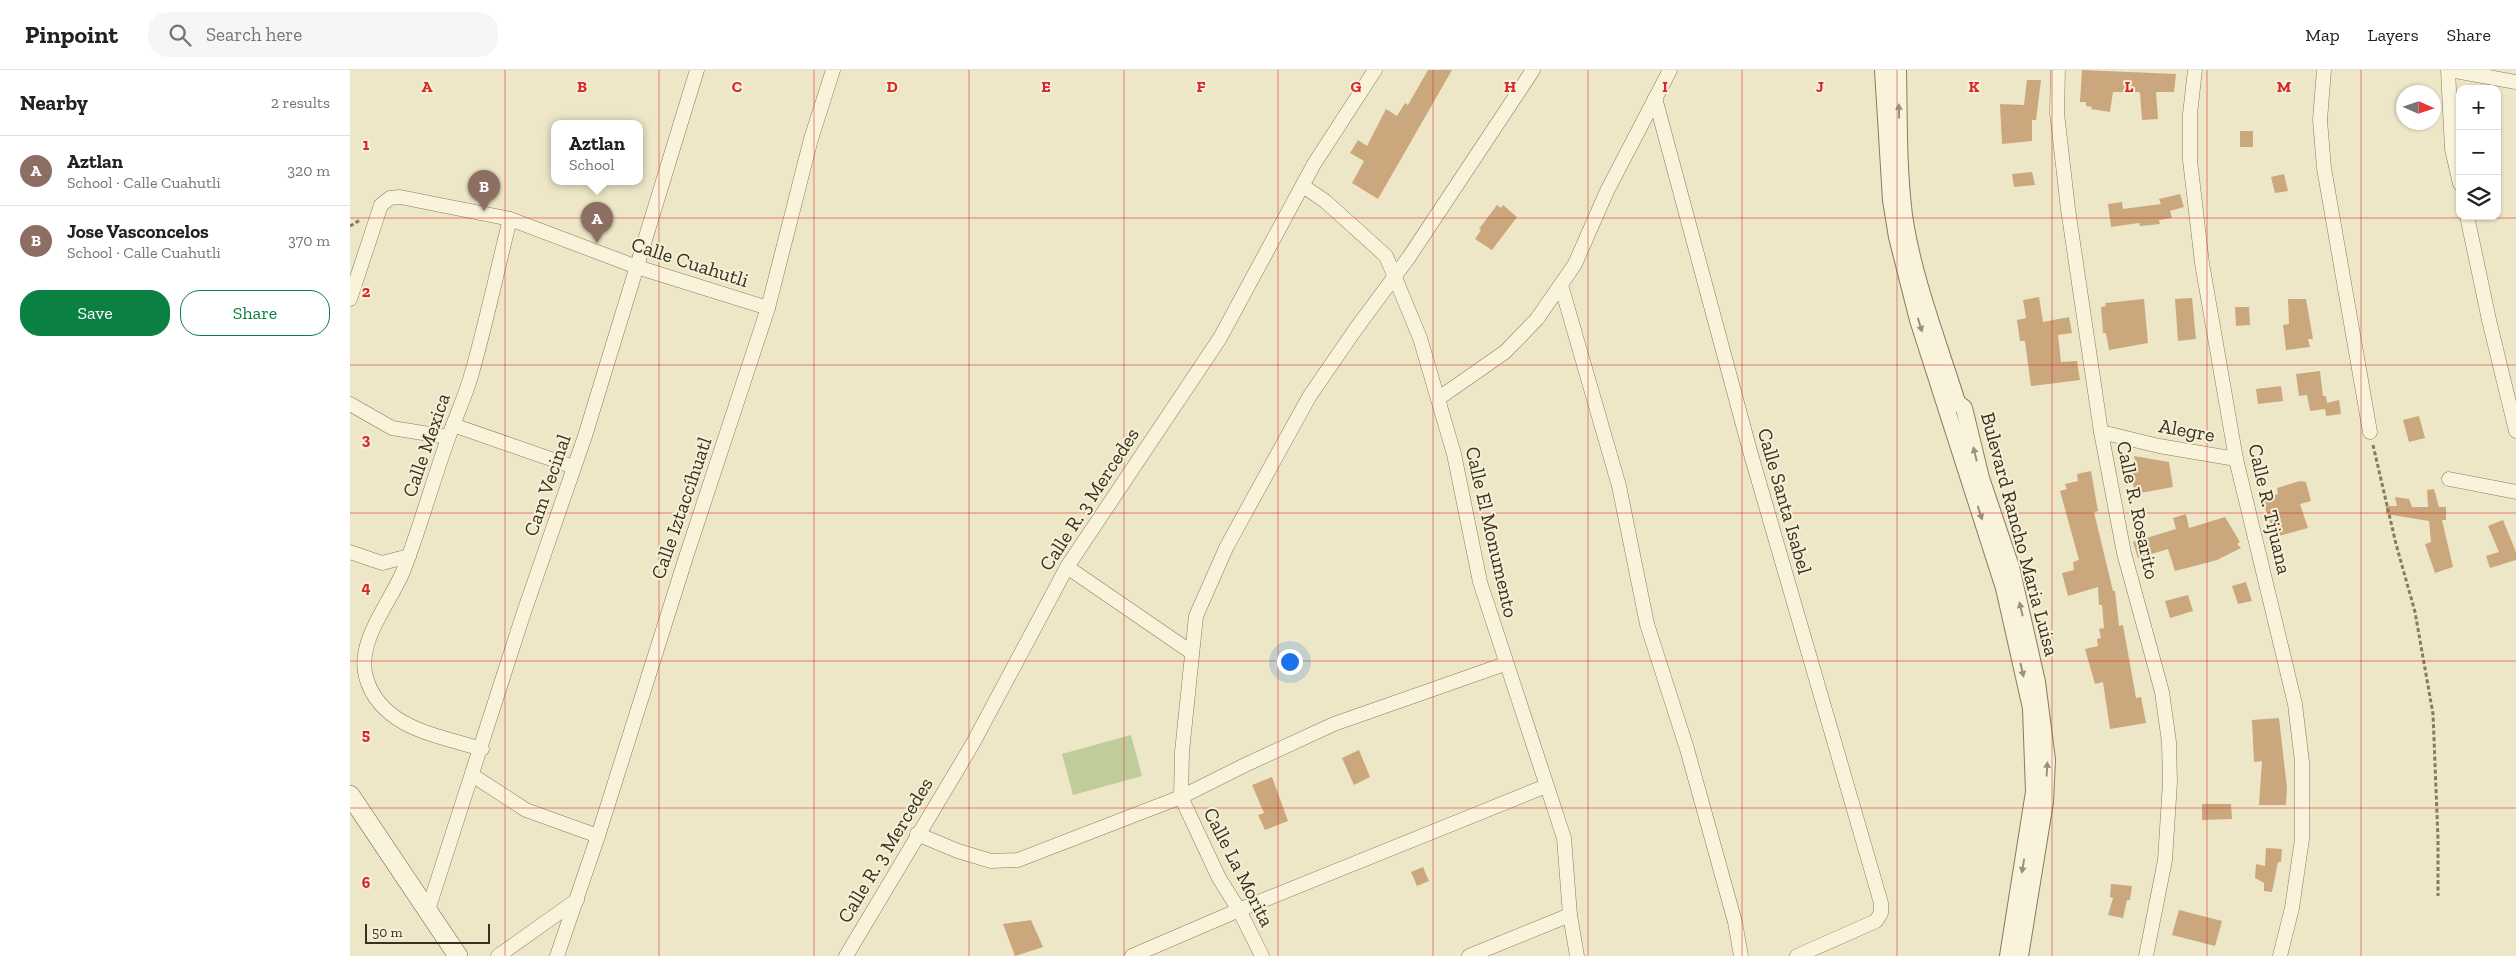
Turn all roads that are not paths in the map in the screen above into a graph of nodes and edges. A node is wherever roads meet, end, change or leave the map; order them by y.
1 (697, 70) edge
2 (833, 70) edge
3 (1375, 70) edge
4 (1533, 70) edge
5 (1670, 70) edge
6 (1884, 70) edge
7 (1898, 70) edge
8 (2058, 70) edge
9 (2195, 70) edge
10 (2324, 70) edge
11 (2449, 70) edge
12 (2516, 82) edge
13 (1656, 98) junction
14 (2458, 175) edge
15 (1303, 186) junction
16 (510, 219) junction
17 (2468, 220) edge
18 (637, 267) junction
19 (1396, 273) junction
20 (1561, 286) junction
21 (350, 299) edge
22 (768, 308) junction
23 (1439, 398) junction
24 (350, 404) edge
25 (451, 431) junction
26 (2516, 431) edge
27 (2101, 432) junction
28 (2370, 432) road end
29 (2236, 459) junction
30 (574, 467) junction
31 (2449, 479) dead end
32 (2516, 492) edge
33 (350, 552) edge
34 (409, 556) junction
35 (1067, 567) junction
36 (1191, 652) junction
37 (1505, 664) junction
38 (482, 749) junction
39 (472, 775) junction
40 (1546, 786) junction
41 (350, 795) edge
42 (1181, 797) junction
43 (917, 834) junction
44 (598, 836) junction
45 (577, 900) junction
46 (428, 910) junction
47 (1239, 910) junction
48 (1570, 915) junction
49 (458, 956) edge
50 (498, 956) edge
51 (557, 956) edge
52 (846, 956) edge
53 (1132, 956) edge
54 (1262, 956) edge
55 (1469, 956) edge
56 (1577, 956) edge
57 (1741, 956) edge
58 (1798, 956) edge
59 (2008, 956) edge
60 (2020, 956) edge
61 (2146, 956) edge
62 (2280, 956) edge

1 - 18 street, Cam Vecinal
2 - 22 street, Calle Iztaccíhuatl
3 - 15 street, Calle R. 3 Mercedes
4 - 19 street
5 - 13 street
6 -> 59 street
60 -> 7 street, Bulevard Rancho Maria Luisa
8 - 27 street, Calle R. Rosarito
9 - 29 street, Calle R. Tijuana
10 - 28 street
11 - 12 street
11 - 14 street
13 - 20 street
13 - 58 street, Calle Santa Isabel
15 - 19 street, Calle El Monumento
15 - 35 street, Calle R. 3 Mercedes
16 - 18 street, Calle Cuahutli
16 - 21 street, Calle Cuahutli
16 - 25 street, Calle Mexica
17 - 26 street
18 - 22 street, Calle Cuahutli
18 - 30 street, Cam Vecinal
19 - 23 street, Calle El Monumento
19 - 36 street
20 - 23 street
20 - 57 street
22 - 44 street, Calle Iztaccíhuatl
23 - 37 street, Calle El Monumento
24 - 25 street
25 - 30 street
25 - 34 street, Calle Mexica
27 - 29 street, Alegre
27 - 61 street, Calle R. Rosarito
29 - 62 street, Calle R. Tijuana
30 - 38 street, Cam Vecinal
31 - 32 street
33 - 34 street
34 - 38 street, Calle Mexica
35 - 36 street
35 - 43 street, Calle R. 3 Mercedes
36 - 42 street
37 - 40 street, Calle El Monumento
37 - 42 street
38 - 39 street, Cam Vecinal
39 - 44 street
39 - 46 street, Cam Vecinal
40 - 47 street
40 - 48 street, Calle El Monumento
41 - 46 main road
42 - 43 street
42 - 47 street, Calle La Morita
43 - 52 street, Calle R. 3 Mercedes
44 - 45 street, Calle Iztaccíhuatl
45 - 50 street
45 - 51 street, Calle Iztaccíhuatl
46 - 49 main road
47 - 53 street
47 - 54 street, Calle La Morita
48 - 55 street
48 - 56 street, Calle El Monumento

